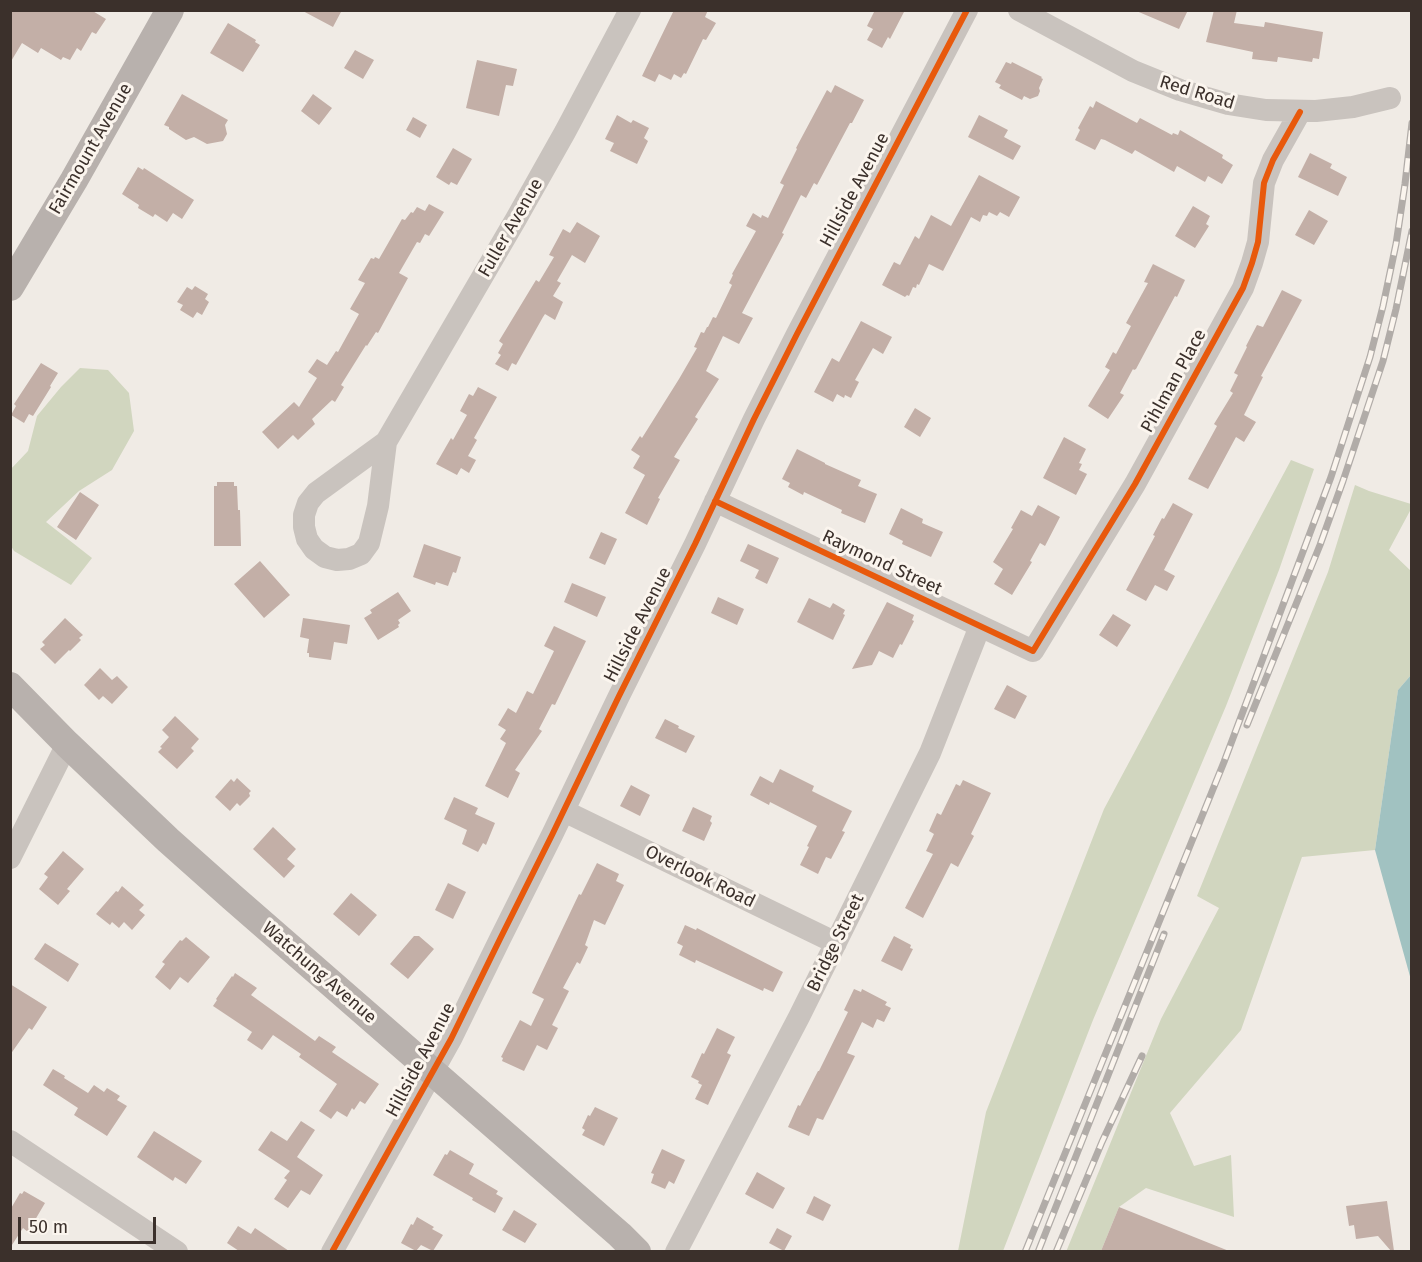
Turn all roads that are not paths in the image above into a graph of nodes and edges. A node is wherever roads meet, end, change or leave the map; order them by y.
1 (171, 10) edge
2 (630, 10) edge
3 (967, 10) edge
4 (1019, 10) edge
5 (1390, 98) dead end
6 (1300, 112) junction
7 (19, 256) edge
8 (10, 287) edge
9 (386, 442) junction
10 (715, 501) junction
11 (980, 626) junction
12 (1035, 649) joint
13 (10, 686) edge
14 (68, 744) junction
15 (564, 811) junction
16 (10, 858) edge
17 (836, 943) junction
18 (433, 1071) junction
19 (10, 1141) edge
20 (177, 1251) edge
21 (332, 1251) edge
22 (637, 1251) edge
23 (676, 1251) edge

1 - 7 main road, Fairmount Avenue
2 - 9 street, Fuller Avenue
3 - 10 street, Hillside Avenue
4 - 6 street, Red Road
5 - 6 street, Red Road
6 - 12 street, Pihlman Place
7 - 8 main road, Fairmount Avenue
9 - 9 street, Fuller Avenue
10 - 11 street, Raymond Street
10 - 15 street, Hillside Avenue
11 - 12 street, Raymond Street
11 - 17 street, Bridge Street
13 - 14 main road, Watchung Avenue
14 - 16 street
14 - 18 main road, Watchung Avenue
15 - 17 street, Overlook Road
15 - 18 street, Hillside Avenue
17 - 23 street, Bridge Street
18 - 21 street, Hillside Avenue
18 - 22 main road, Watchung Avenue
19 - 20 street

